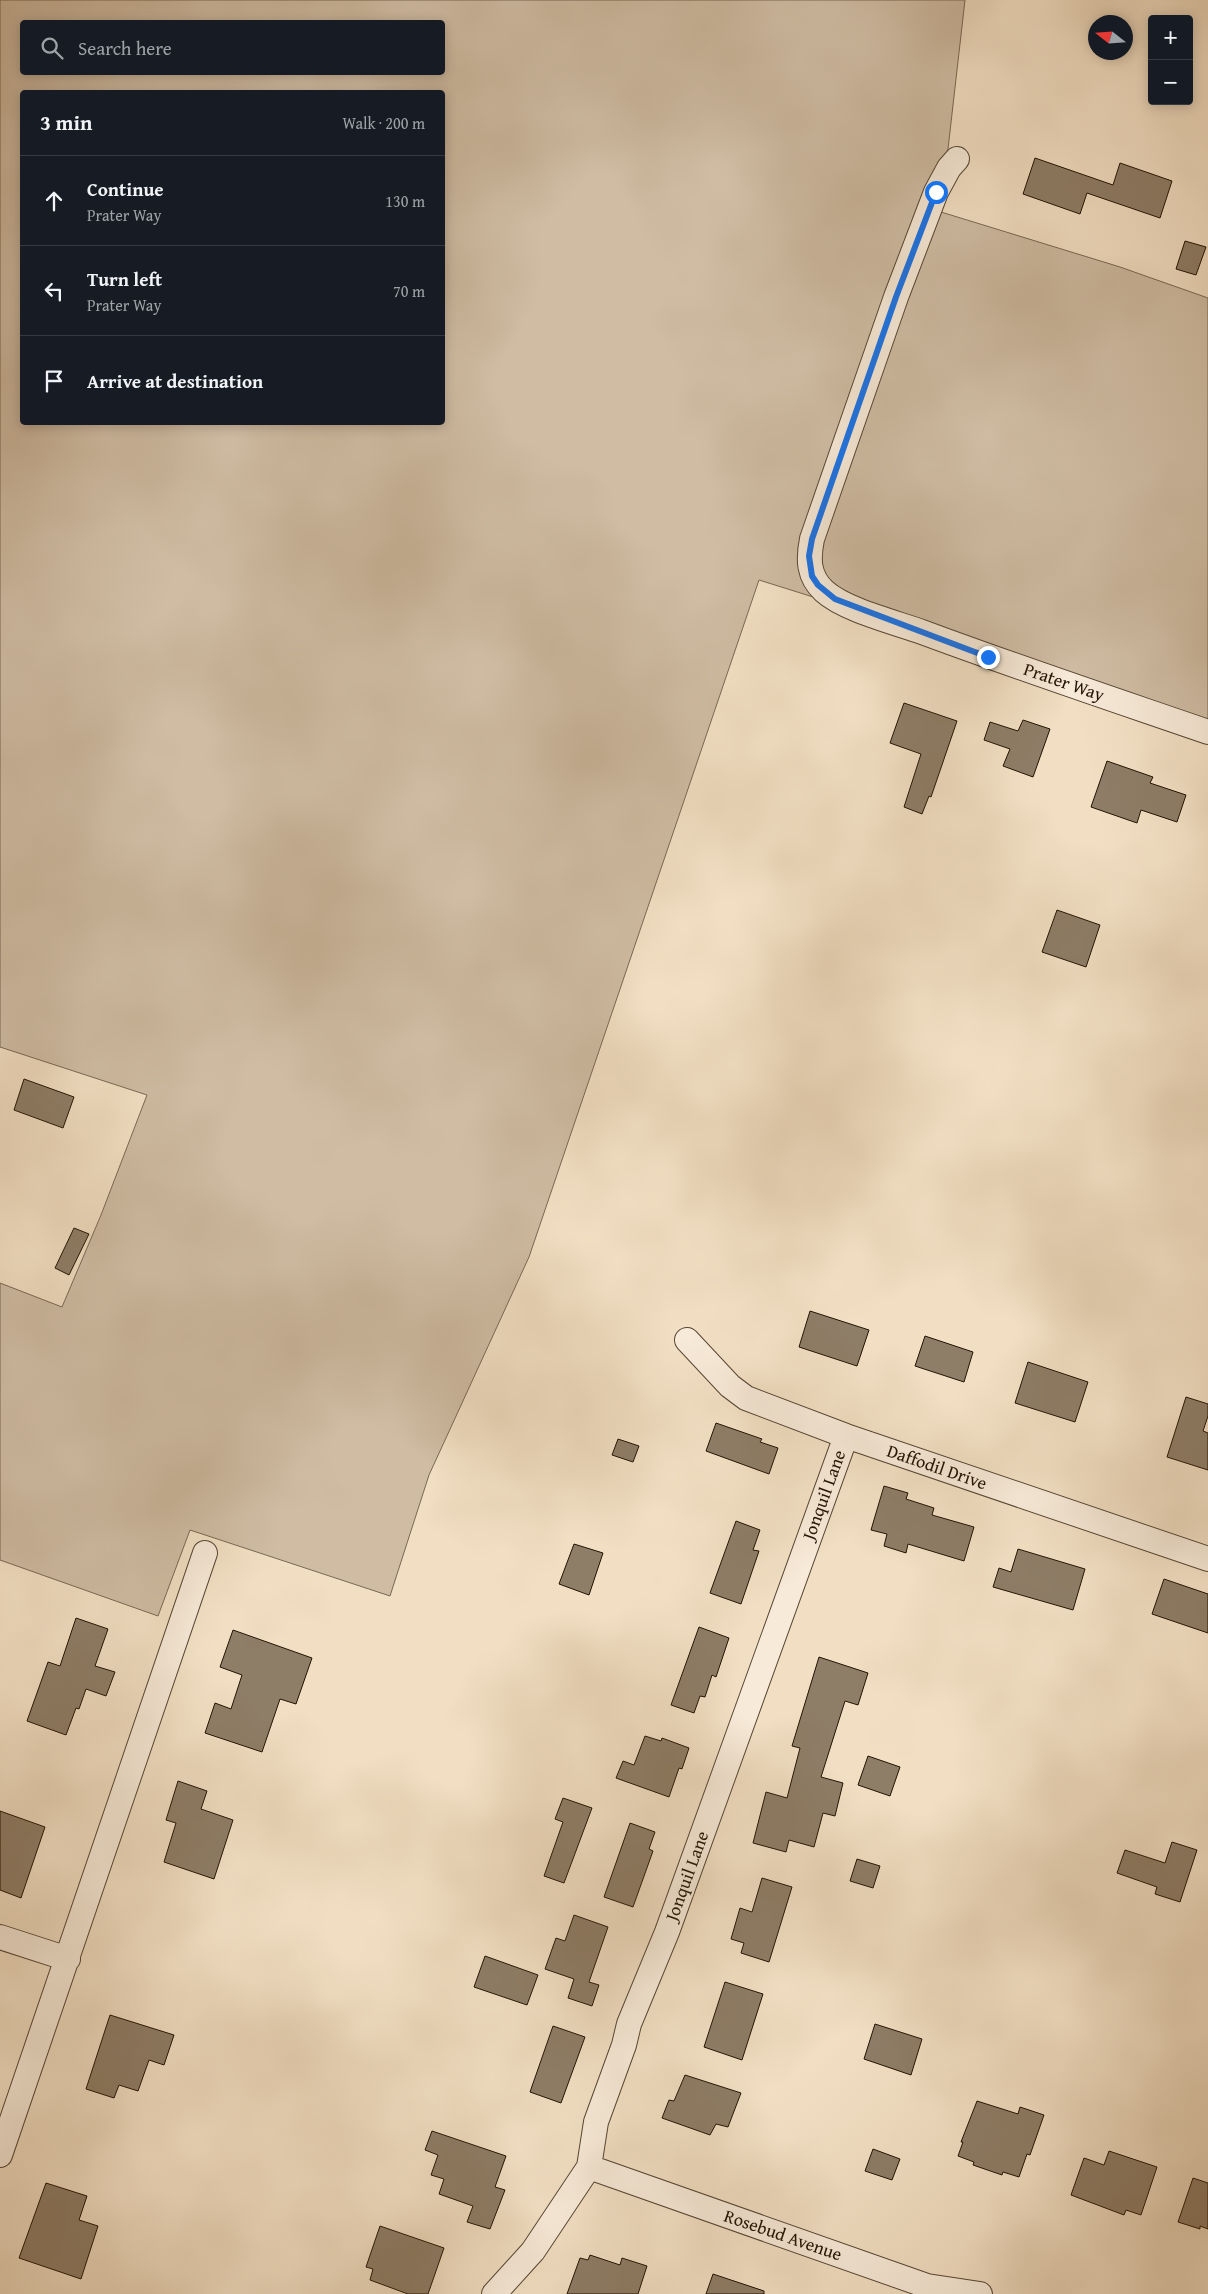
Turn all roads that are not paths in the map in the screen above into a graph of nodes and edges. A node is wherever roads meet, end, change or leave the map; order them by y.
1 (957, 159) dead end
2 (1208, 732) edge
3 (686, 1340) dead end
4 (846, 1436) junction
5 (205, 1553) dead end
6 (1208, 1559) edge
7 (0, 1937) edge
8 (68, 1960) junction
9 (0, 2155) edge
10 (589, 2167) junction
11 (494, 2294) edge
12 (980, 2294) edge

1 - 2 street, Prater Way
3 - 4 street, Daffodil Drive
4 - 6 street, Daffodil Drive
4 - 10 street, Jonquil Lane
5 - 8 street
7 - 8 street
8 - 9 street
10 - 11 street, Jonquil Lane
10 - 12 street, Rosebud Avenue

